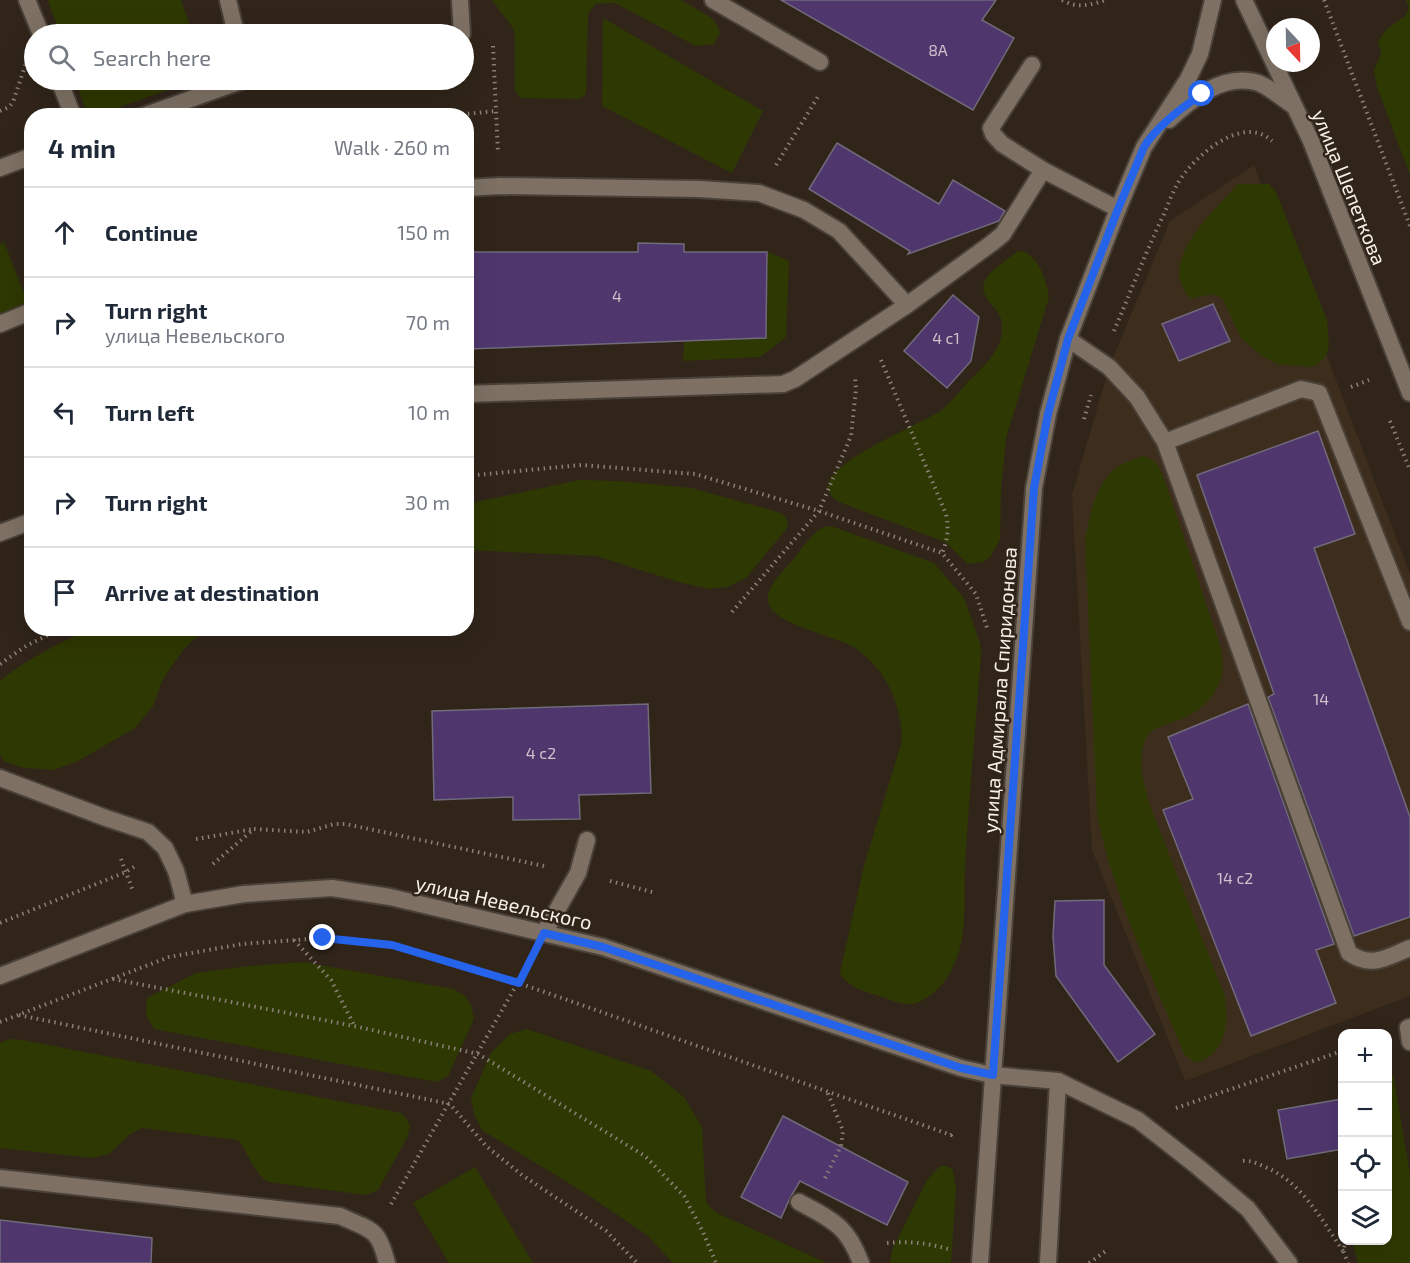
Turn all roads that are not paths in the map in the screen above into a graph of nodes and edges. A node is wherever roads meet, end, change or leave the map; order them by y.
1 (27, 0) edge
2 (228, 0) edge
3 (460, 0) edge
4 (713, 0) edge
5 (1213, 0) edge
6 (1244, 0) edge
7 (37, 24) edge
8 (234, 24) edge
9 (461, 24) edge
10 (820, 62) road end
11 (1032, 65) dead end
12 (63, 90) edge
13 (216, 90) edge
14 (1294, 106) junction
15 (70, 108) edge
16 (165, 108) edge
17 (1149, 140) junction
18 (24, 159) edge
19 (0, 168) edge
20 (1043, 170) junction
21 (474, 188) edge
22 (1118, 209) junction
23 (907, 305) junction
24 (24, 315) edge
25 (0, 324) edge
26 (1068, 339) junction
27 (1410, 393) edge
28 (474, 394) edge
29 (1165, 442) junction
30 (24, 524) edge
31 (0, 533) edge
32 (1410, 622) edge
33 (2, 780) edge
34 (587, 840) dead end
35 (185, 904) junction
36 (544, 933) junction
37 (1410, 948) edge
38 (0, 976) edge
39 (1410, 1027) edge
40 (1410, 1042) edge
41 (993, 1075) junction
42 (1058, 1081) junction
43 (0, 1178) edge
44 (804, 1205) road end
45 (980, 1261) edge
46 (387, 1263) edge
47 (861, 1263) edge
48 (1048, 1263) edge
49 (1289, 1263) edge

1 - 7 main road
2 - 8 main road
3 - 9 main road
4 - 10 main road
5 - 17 main road, улица Адмирала Спиридонова
6 - 14 main road, улица Шепеткова
11 - 20 main road
12 - 15 main road
13 - 16 main road
14 - 17 main road, улица Адмирала Спиридонова
14 - 27 main road, улица Шепеткова
17 - 22 main road, улица Адмирала Спиридонова
18 - 19 main road
20 - 22 main road
20 - 23 main road
21 - 23 main road
22 - 26 main road, улица Адмирала Спиридонова
23 - 28 main road
24 - 25 main road
26 - 29 main road
26 - 41 main road, улица Адмирала Спиридонова
29 - 32 main road
29 - 37 main road
30 - 31 main road
33 - 35 main road
34 - 36 main road
35 - 36 main road, улица Невельского
35 - 38 main road, улица Невельского
36 - 41 main road, улица Невельского
39 - 40 main road
41 - 42 main road, улица Невельского
41 - 45 main road, улица Адмирала Спиридонова
42 - 48 main road
42 - 49 main road
43 - 46 main road
44 - 47 main road

